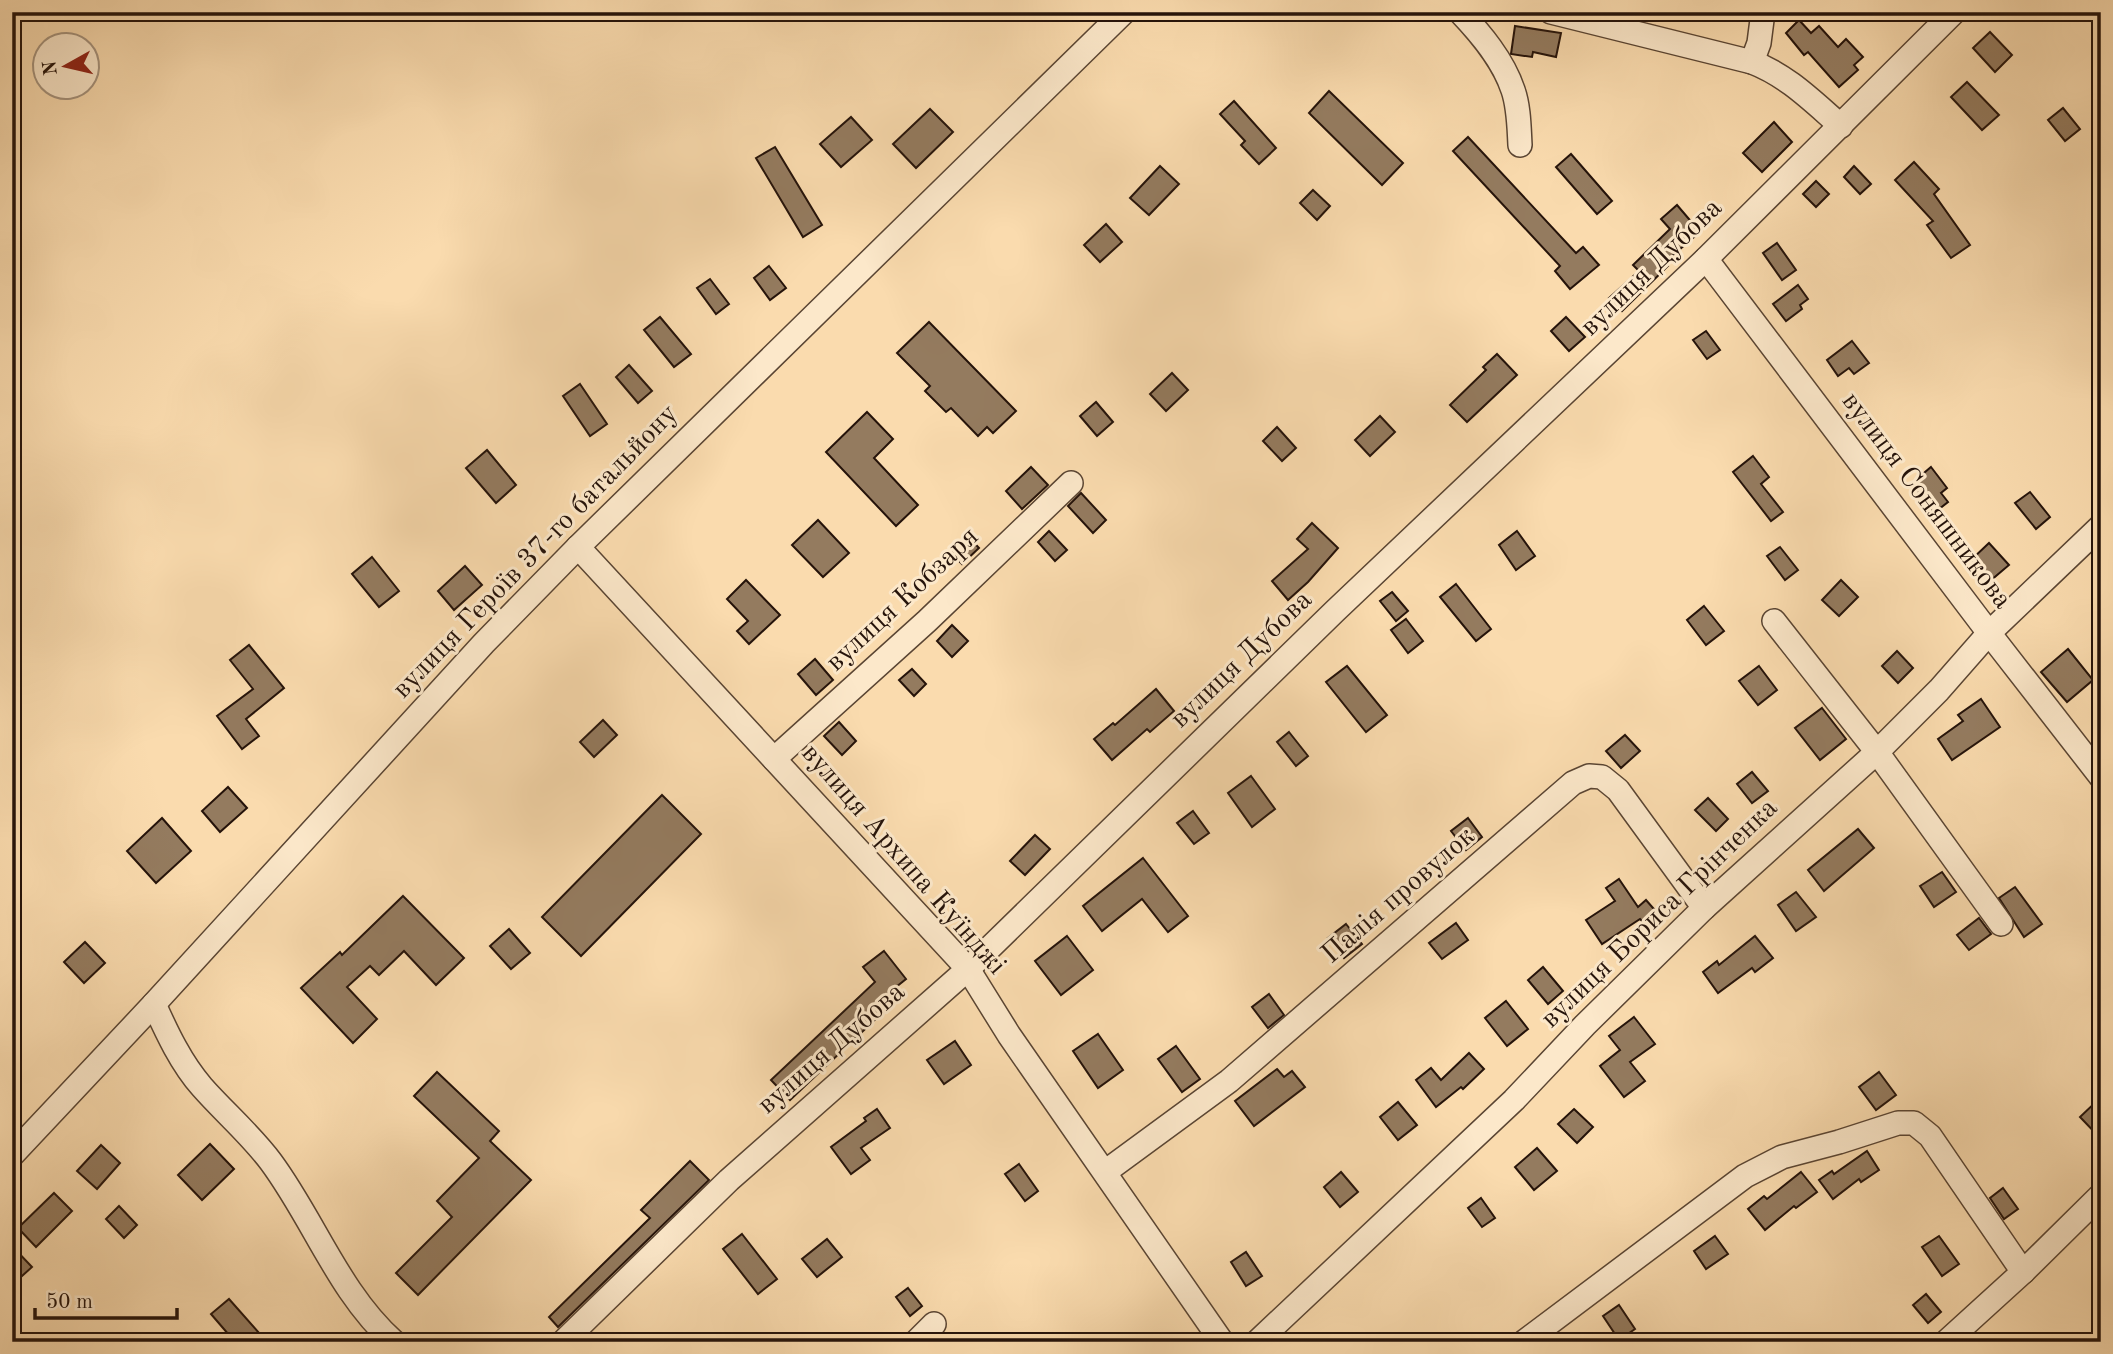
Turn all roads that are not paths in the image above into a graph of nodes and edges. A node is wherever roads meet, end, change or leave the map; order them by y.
1 (1125, 12) edge
2 (1460, 12) edge
3 (1551, 12) edge
4 (1763, 12) edge
5 (1954, 12) edge
6 (1752, 62) junction
7 (1840, 125) junction
8 (1520, 145) dead end
9 (1706, 260) junction
10 (1071, 483) dead end
11 (2101, 526) edge
12 (578, 547) junction
13 (1774, 621) dead end
14 (1989, 633) junction
15 (1877, 752) junction
16 (774, 759) junction
17 (2098, 766) edge
18 (1704, 908) junction
19 (2001, 924) dead end
20 (968, 969) junction
21 (154, 1004) junction
22 (12, 1155) edge
23 (1105, 1172) junction
24 (2101, 1195) edge
25 (2023, 1272) junction
26 (934, 1324) dead end
27 (394, 1342) edge
28 (564, 1342) edge
29 (916, 1342) edge
30 (1222, 1342) edge
31 (1257, 1342) edge
32 (1524, 1342) edge
33 (1946, 1342) edge

1 - 12 street, вулиця Героїв 37-го батальйону
2 - 8 street
3 - 6 street
4 - 6 street
5 - 7 street, вулиця Дубова
6 - 7 street
7 - 9 street, вулиця Дубова
9 - 14 street, вулиця Соняшникова
9 - 20 street, вулиця Дубова
10 - 16 street, вулиця Кобзаря
11 - 14 street, вулиця Бориса Грінченка
12 - 16 street, вулиця Архипа Куїнджі
12 - 21 street, вулиця Героїв 37-го батальйону
13 - 15 street
14 - 15 street, вулиця Бориса Грінченка
14 - 17 street, вулиця Соняшникова
15 - 18 street, вулиця Бориса Грінченка
15 - 19 street
16 - 20 street, вулиця Архипа Куїнджі
18 - 23 street, Палія провулок
18 - 31 street, вулиця Бориса Грінченка
20 - 23 street, вулиця Архипа Куїнджі
20 - 28 street, вулиця Дубова
21 - 22 street, вулиця Героїв 37-го батальйону
21 - 27 street
23 - 30 street, вулиця Архипа Куїнджі
24 - 25 street
25 - 32 street
25 - 33 street
26 - 29 street

